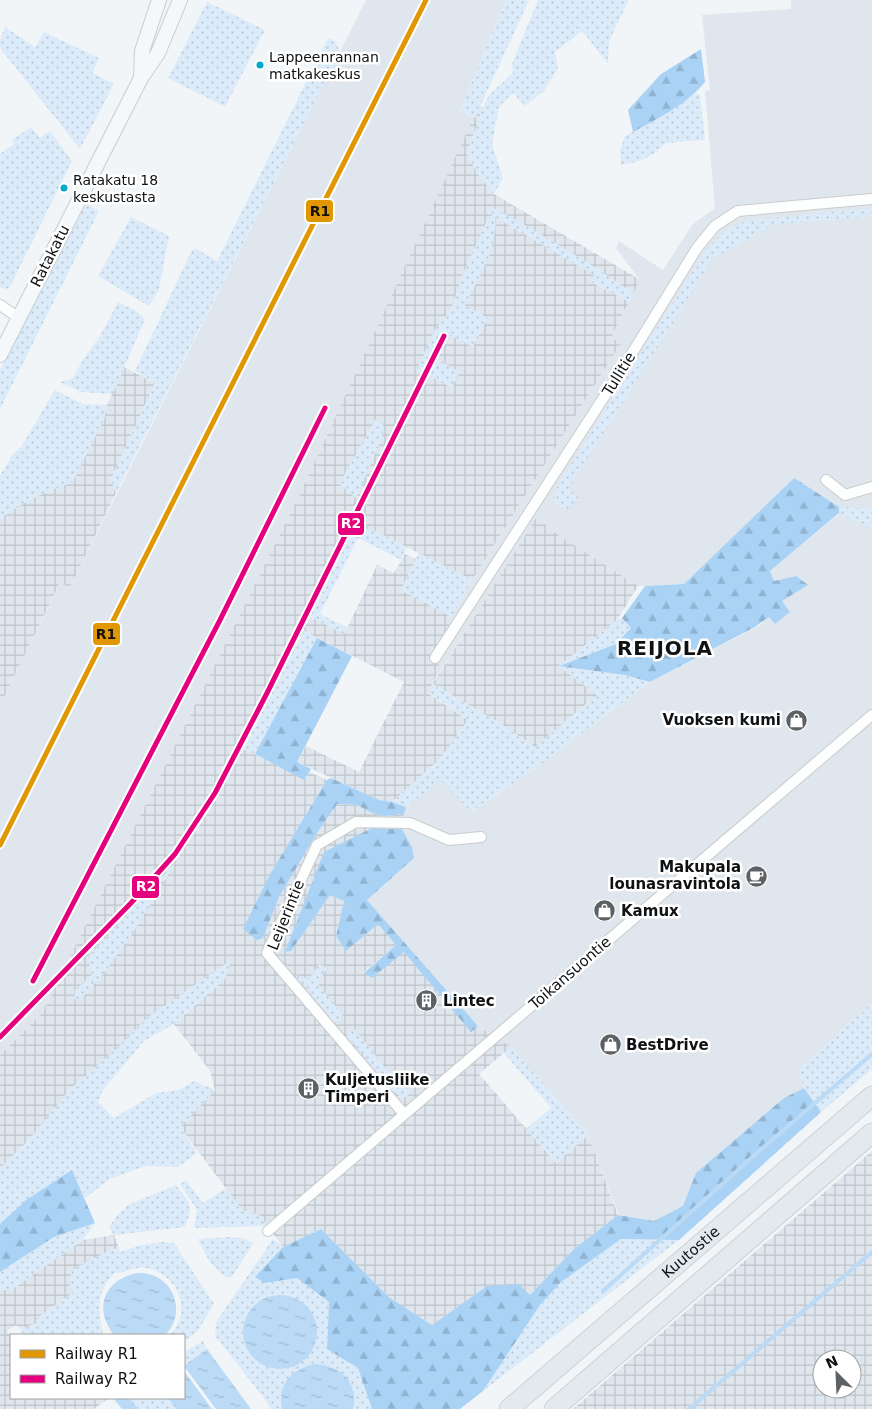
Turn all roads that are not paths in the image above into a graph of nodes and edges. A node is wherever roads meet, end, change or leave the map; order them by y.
1 (159, 0) edge
2 (180, 0) edge
3 (141, 78) junction
4 (872, 200) edge
5 (0, 305) edge
6 (19, 318) junction
7 (0, 354) edge
8 (826, 480) dead end
9 (872, 487) edge
10 (435, 658) dead end
11 (872, 715) edge
12 (481, 837) dead end
13 (872, 1096) edge
14 (404, 1114) junction
15 (872, 1133) edge
16 (268, 1230) dead end
17 (509, 1409) edge
18 (554, 1409) edge

1 - 3 main road, Ratakatu
2 - 3 main road, Ratakatu
3 - 6 main road, Ratakatu
4 - 10 street, Tullitie
5 - 6 street
6 - 7 main road, Ratakatu
8 - 9 street
11 - 14 street, Toikansuontie
12 - 14 street, Leijerintie
13 - 17 highway, Kuutostie
14 - 16 street, Toikansuontie
15 - 18 highway, Kuutostie

